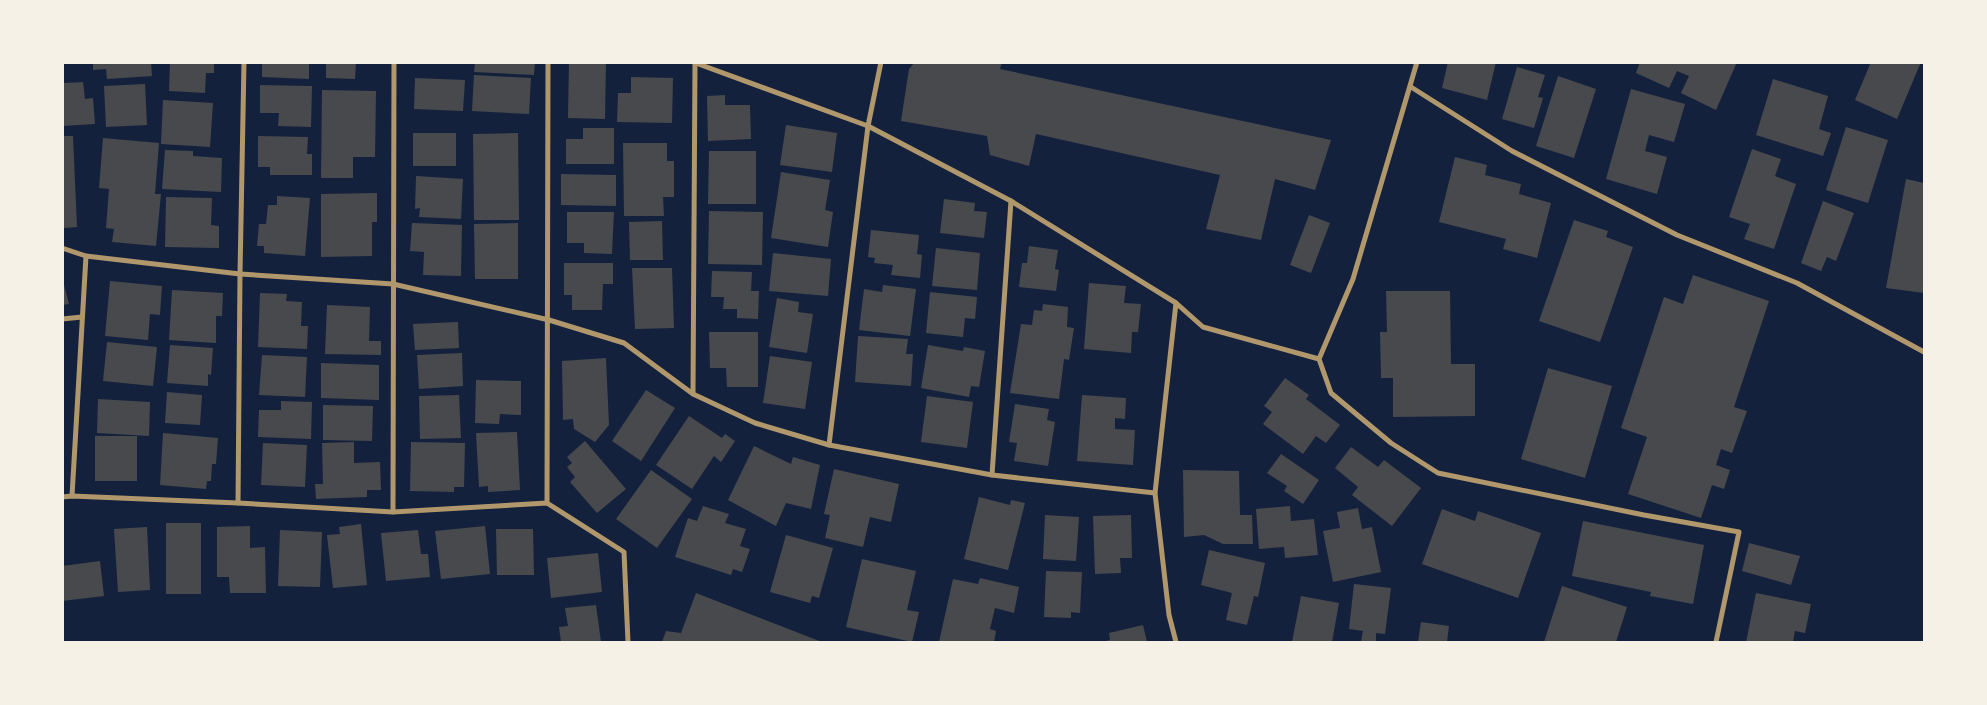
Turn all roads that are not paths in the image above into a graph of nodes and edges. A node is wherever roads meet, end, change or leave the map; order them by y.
1 (244, 62) edge
2 (394, 62) edge
3 (548, 62) edge
4 (881, 62) edge
5 (1417, 62) edge
6 (694, 63) edge
7 (1411, 87) junction
8 (868, 126) junction
9 (1011, 201) junction
10 (62, 248) edge
11 (86, 256) junction
12 (240, 274) junction
13 (393, 284) junction
14 (1176, 303) junction
15 (82, 317) junction
16 (62, 319) edge
17 (548, 320) junction
18 (1924, 352) edge
19 (1319, 359) junction
20 (693, 394) junction
21 (829, 445) junction
22 (992, 475) junction
23 (1155, 493) junction
24 (72, 496) junction
25 (62, 497) edge
26 (238, 503) junction
27 (548, 503) junction
28 (393, 512) junction
29 (628, 642) edge
30 (1176, 642) edge
31 (1716, 642) edge

1 - 12 street
2 - 13 street
3 - 17 street
4 - 8 street
5 - 7 street
6 - 8 street
6 - 20 street
7 - 18 street
7 - 19 street
8 - 9 street
8 - 21 street
9 - 14 street
9 - 22 street
10 - 11 street
11 - 12 street
11 - 15 street
12 - 13 street
12 - 26 street
13 - 17 street
13 - 28 street
14 - 19 street
14 - 23 street
15 - 16 street
15 - 24 street
17 - 20 street
17 - 27 street
19 - 31 street
20 - 21 street
21 - 22 street
22 - 23 street
23 - 30 street
24 - 25 street
24 - 26 street
26 - 28 street
27 - 28 street
27 - 29 street

